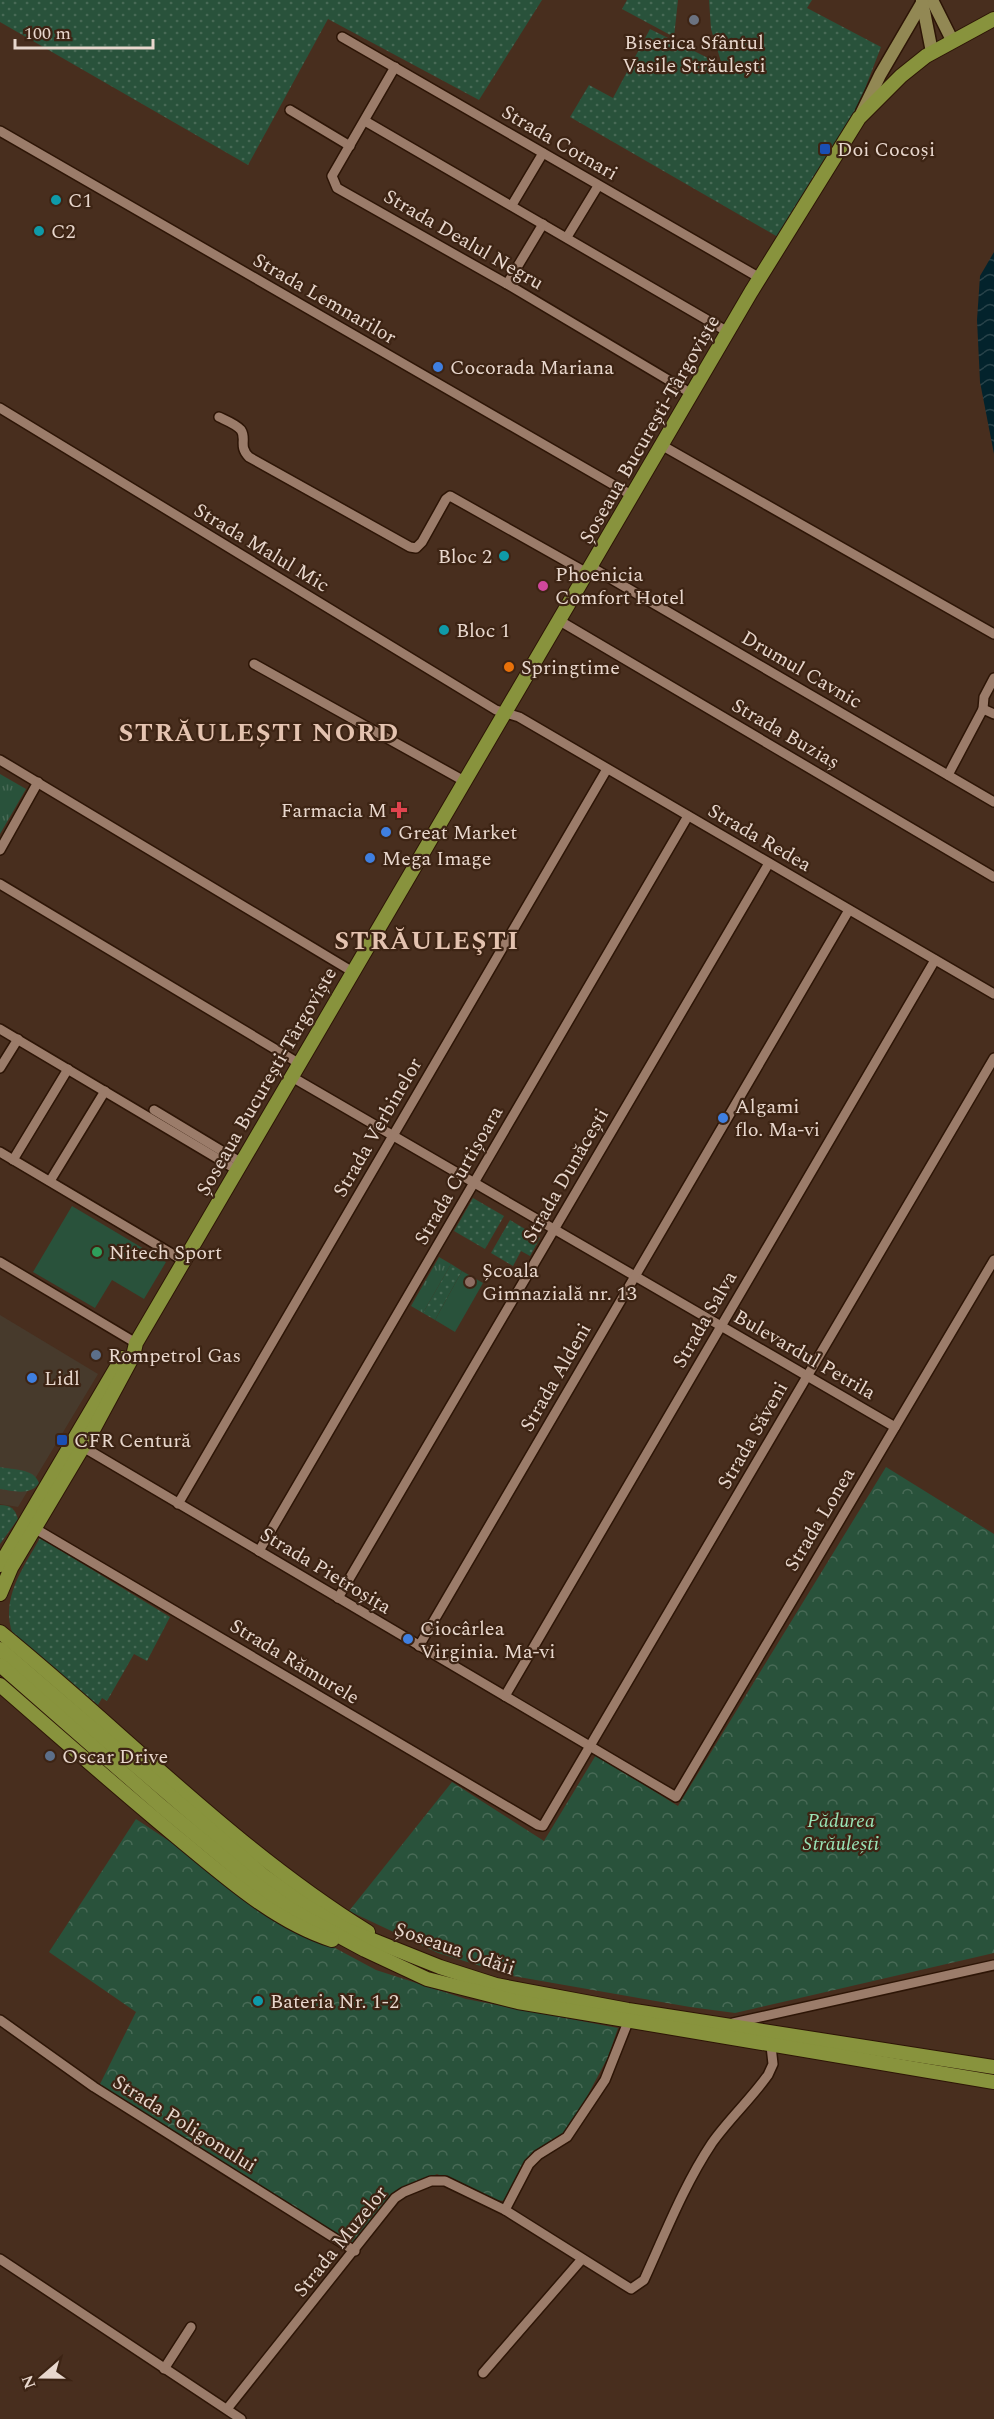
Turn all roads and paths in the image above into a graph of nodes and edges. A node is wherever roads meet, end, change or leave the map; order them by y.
1 (926, 1) edge
2 (994, 19) edge
3 (342, 37) dead end
4 (952, 40) junction
5 (932, 52) junction
6 (395, 67) junction
7 (290, 110) dead end
8 (859, 118) junction
9 (365, 121) junction
10 (0, 131) edge
11 (350, 146) junction
12 (543, 153) junction
13 (598, 186) junction
14 (513, 205) junction
15 (543, 224) junction
16 (567, 237) junction
17 (760, 278) junction
18 (507, 284) junction
19 (728, 332) junction
20 (692, 394) junction
21 (0, 408) edge
22 (219, 417) dead end
23 (663, 446) junction
24 (633, 496) junction
25 (589, 570) junction
26 (560, 621) junction
27 (994, 634) edge
28 (254, 664) dead end
29 (994, 678) edge
30 (983, 709) junction
31 (506, 712) junction
32 (994, 714) edge
33 (0, 760) edge
34 (607, 769) junction
35 (948, 775) junction
36 (38, 782) junction
37 (466, 782) junction
38 (994, 802) edge
39 (688, 816) junction
40 (0, 850) edge
41 (770, 863) junction
42 (994, 877) edge
43 (0, 884) edge
44 (849, 910) junction
45 (935, 960) junction
46 (353, 972) junction
47 (994, 994) edge
48 (0, 1029) edge
49 (18, 1039) junction
50 (994, 1058) edge
51 (300, 1064) junction
52 (0, 1068) edge
53 (68, 1069) junction
54 (292, 1077) junction
55 (105, 1091) junction
56 (154, 1110) dead end
57 (393, 1136) junction
58 (0, 1152) edge
59 (13, 1160) junction
60 (239, 1167) junction
61 (50, 1181) junction
62 (474, 1183) junction
63 (554, 1229) junction
64 (994, 1260) edge
65 (184, 1261) junction
66 (0, 1263) edge
67 (635, 1276) junction
68 (721, 1326) junction
69 (136, 1343) junction
70 (807, 1376) junction
71 (895, 1427) junction
72 (83, 1447) junction
73 (178, 1504) junction
74 (34, 1528) junction
75 (19, 1533) junction
76 (259, 1551) junction
77 (0, 1555) edge
78 (0, 1565) edge
79 (0, 1594) edge
80 (338, 1598) junction
81 (0, 1632) edge
82 (419, 1646) junction
83 (0, 1649) edge
84 (0, 1665) edge
85 (0, 1685) edge
86 (33, 1686) junction
87 (505, 1696) junction
88 (590, 1747) junction
89 (676, 1797) joint
90 (538, 1825) joint
91 (396, 1949) junction
92 (364, 1950) junction
93 (994, 1965) edge
94 (0, 2020) edge
95 (628, 2022) junction
96 (724, 2025) junction
97 (771, 2046) junction
98 (994, 2067) edge
99 (994, 2082) edge
100 (505, 2210) junction
101 (355, 2251) junction
102 (0, 2259) edge
103 (582, 2259) junction
104 (191, 2327) dead end
105 (164, 2369) junction
106 (483, 2373) dead end
107 (226, 2409) junction
108 (241, 2419) edge

1 - 4 main road
1 - 5 main road
1 - 8 main road
2 - 4 main road, Șoseaua București-Târgoviște
3 - 6 street, Strada Cotnari
4 - 5 main road, Șoseaua București-Târgoviște
5 - 8 main road, Șoseaua București-Târgoviște
6 - 9 street, Strada Dealul Negru
6 - 12 street, Strada Cotnari
7 - 11 street
8 - 17 main road, Șoseaua București-Târgoviște
9 - 11 street, Strada Dealul Negru
9 - 14 street
10 - 24 street, Strada Lemnarilor
11 - 18 street, Strada Dealul Negru
12 - 13 street, Strada Cotnari
12 - 14 street
13 - 16 street
13 - 17 street, Strada Cotnari
14 - 15 street
15 - 16 street
15 - 18 street
16 - 19 street
17 - 19 main road, Șoseaua București-Târgoviște
18 - 20 street, Strada Dealul Negru
19 - 20 main road, Șoseaua București-Târgoviște
20 - 23 main road, Șoseaua București-Târgoviște
21 - 31 street, Strada Malul Mic
22 - 25 street, Drumul Cavnic
23 - 24 main road, Șoseaua București-Târgoviște
23 - 27 street
24 - 25 main road, Șoseaua București-Târgoviște
25 - 26 main road, Șoseaua București-Târgoviște
25 - 35 street, Drumul Cavnic
26 - 31 main road, Șoseaua București-Târgoviște
26 - 42 street, Strada Buziaș
28 - 37 street
29 - 30 street
30 - 32 street
30 - 35 street
31 - 34 street, Strada Redea
31 - 37 main road, Șoseaua București-Târgoviște
33 - 36 street
34 - 39 street, Strada Redea
34 - 57 street, Strada Verbinelor
35 - 38 street, Drumul Cavnic
36 - 40 street
36 - 46 street
37 - 46 main road, Șoseaua București-Târgoviște
39 - 41 street, Strada Redea
39 - 62 street, Strada Curtișoara
41 - 44 street, Strada Redea
41 - 63 street, Strada Dunăcești
43 - 51 street
44 - 45 street, Strada Redea
44 - 67 street, Strada Aldeni
45 - 47 street, Strada Redea
45 - 68 street, Strada Salva
46 - 51 main road, Șoseaua București-Târgoviște
48 - 49 street
49 - 52 street
49 - 53 street
50 - 70 street, Strada Săveni
51 - 54 main road, Șoseaua București-Târgoviște
53 - 55 street
53 - 59 street
54 - 57 street, Bulevardul Petrila
54 - 60 main road, Șoseaua București-Târgoviște
55 - 60 street
55 - 61 street
56 - 60 street
57 - 62 street, Bulevardul Petrila
57 - 73 street, Strada Verbinelor
58 - 59 street
59 - 61 street
60 - 65 main road, Șoseaua București-Târgoviște
61 - 65 street
62 - 63 street, Bulevardul Petrila
62 - 76 street, Strada Curtișoara
63 - 67 street, Bulevardul Petrila
63 - 80 street, Strada Dunăcești
64 - 71 street, Strada Lonea
65 - 69 main road, Șoseaua București-Târgoviște
66 - 69 street
67 - 68 street, Bulevardul Petrila
67 - 82 street, Strada Aldeni
68 - 70 street, Bulevardul Petrila
68 - 87 street, Strada Salva
69 - 72 main road, Șoseaua București-Târgoviște
69 - 75 main road, Șoseaua București-Târgoviște
70 - 71 street, Bulevardul Petrila
70 - 88 street, Strada Săveni
71 - 89 street, Strada Lonea
72 - 73 street, Strada Pietroșița
72 - 74 main road, Șoseaua București-Târgoviște
73 - 76 street, Strada Pietroșița
74 - 79 main road, Șoseaua București-Târgoviște
74 - 90 street, Strada Rămurele
75 - 77 main road
75 - 78 main road, Șoseaua București-Târgoviște
76 - 80 street, Strada Pietroșița
80 - 82 street, Strada Pietroșița
81 - 91 main road
82 - 87 street, Strada Pietroșița
83 - 86 main road, Șoseaua Odăii
84 - 86 main road, Șoseaua Odăii
85 - 92 main road
86 - 91 main road, Șoseaua Odăii
86 - 92 main road, Șoseaua Odăii
87 - 88 street, Strada Pietroșița
88 - 89 street, Strada Pietroșița
88 - 90 street, Strada Săveni
91 - 96 main road, Șoseaua Odăii
92 - 95 main road, Șoseaua Odăii
93 - 96 street
94 - 101 street, Strada Poligonului
95 - 97 main road, Șoseaua Odăii
95 - 100 street
96 - 98 main road, Șoseaua Odăii
97 - 99 main road, Șoseaua Odăii
97 - 103 street, Strada Muzelor
100 - 101 street, Strada Muzelor
100 - 103 street, Strada Muzelor
101 - 107 street, Strada Muzelor
102 - 105 street
103 - 106 street
104 - 105 street
105 - 107 street
107 - 108 street

